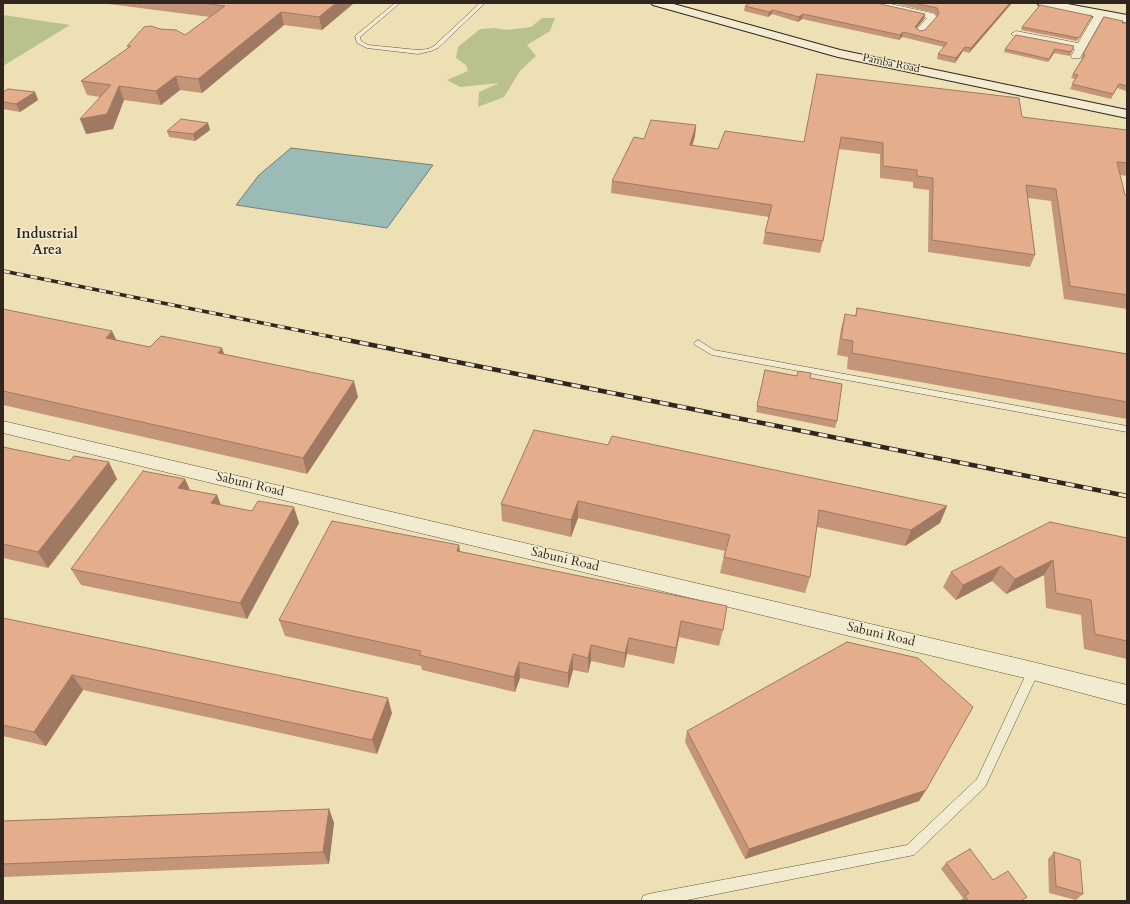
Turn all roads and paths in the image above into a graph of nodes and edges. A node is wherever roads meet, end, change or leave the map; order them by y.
1 (398, 3) edge
2 (483, 3) edge
3 (657, 3) edge
4 (874, 3) edge
5 (1043, 3) edge
6 (1100, 14) junction
7 (1127, 19) edge
8 (920, 31) edge
9 (1016, 34) edge
10 (1081, 47) junction
11 (1075, 57) dead end
12 (1127, 114) edge
13 (698, 343) dead end
14 (3, 427) edge
15 (1127, 429) edge
16 (1033, 671) junction
17 (1127, 695) edge
18 (648, 901) edge

1 - 2 lane
3 - 12 main road, Pamba Road
4 - 8 street
5 - 6 main road
6 - 7 main road
6 - 10 street
9 - 10 street
10 - 11 street
13 - 15 lane
14 - 16 street, Sabuni Road
16 - 17 street, Sabuni Road
16 - 18 lane

